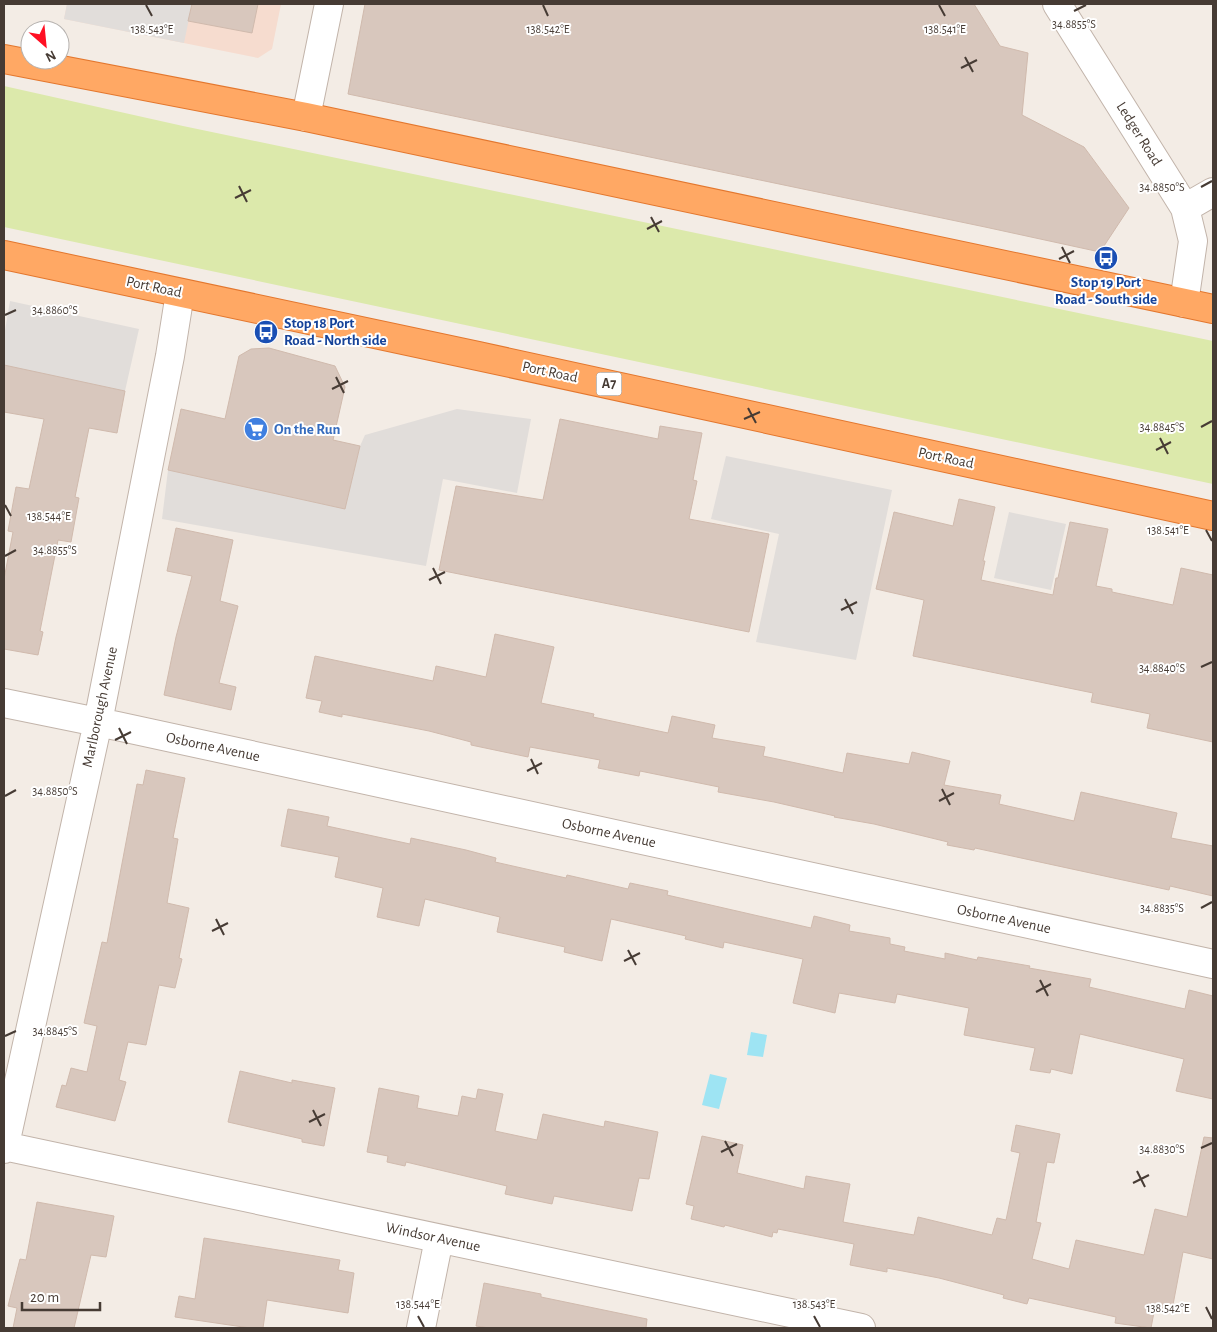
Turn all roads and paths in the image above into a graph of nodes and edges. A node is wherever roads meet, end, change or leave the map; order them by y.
1 (329, 4) edge
2 (1057, 4) edge
3 (4, 59) edge
4 (306, 117) junction
5 (1213, 192) edge
6 (1185, 208) junction
7 (4, 255) edge
8 (180, 293) junction
9 (1184, 302) junction
10 (1213, 309) edge
11 (1213, 516) edge
12 (4, 703) edge
13 (98, 722) junction
14 (1213, 964) edge
15 (4, 1147) edge
16 (440, 1239) junction
17 (421, 1328) edge
18 (861, 1328) edge

1 - 4 street
2 - 6 street, Ledger Road
3 - 4 highway
4 - 9 highway
5 - 6 street
6 - 9 street, Ledger Road
7 - 8 highway, Port Road / A7
8 - 11 highway, Port Road / A7
8 - 13 street, Marlborough Avenue
9 - 10 highway
12 - 13 street, Osborne Avenue
13 - 14 street, Osborne Avenue
13 - 15 street, Marlborough Avenue
15 - 16 street, Windsor Avenue
16 - 17 street
16 - 18 street, Windsor Avenue

